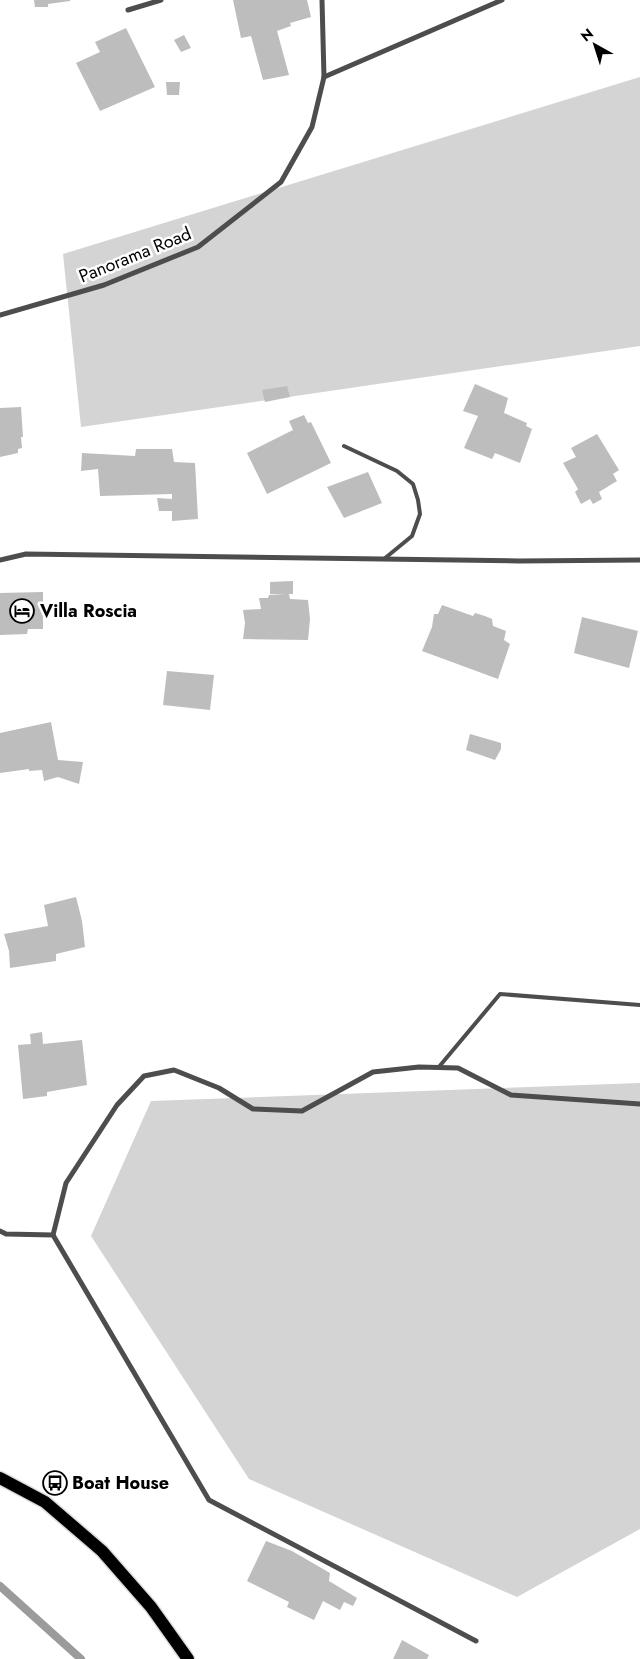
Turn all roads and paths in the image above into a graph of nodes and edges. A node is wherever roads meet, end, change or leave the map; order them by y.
1 (161, 0) edge
2 (322, 0) edge
3 (502, 0) edge
4 (128, 10) dead end
5 (324, 77) junction
6 (0, 315) edge
7 (344, 446) dead end
8 (384, 559) junction
9 (0, 560) edge
10 (640, 560) edge
11 (640, 1005) edge
12 (438, 1068) junction
13 (640, 1104) edge
14 (0, 1231) edge
15 (53, 1235) junction
16 (0, 1478) edge
17 (476, 1641) dead end
18 (188, 1659) edge

1 - 4 street
2 - 5 street, Panorama Road
3 - 5 street
5 - 6 street, Panorama Road
7 - 8 lane
8 - 9 street
8 - 10 street
11 - 12 lane
12 - 13 street
12 - 15 street
14 - 15 street
15 - 17 street
16 - 18 main road

